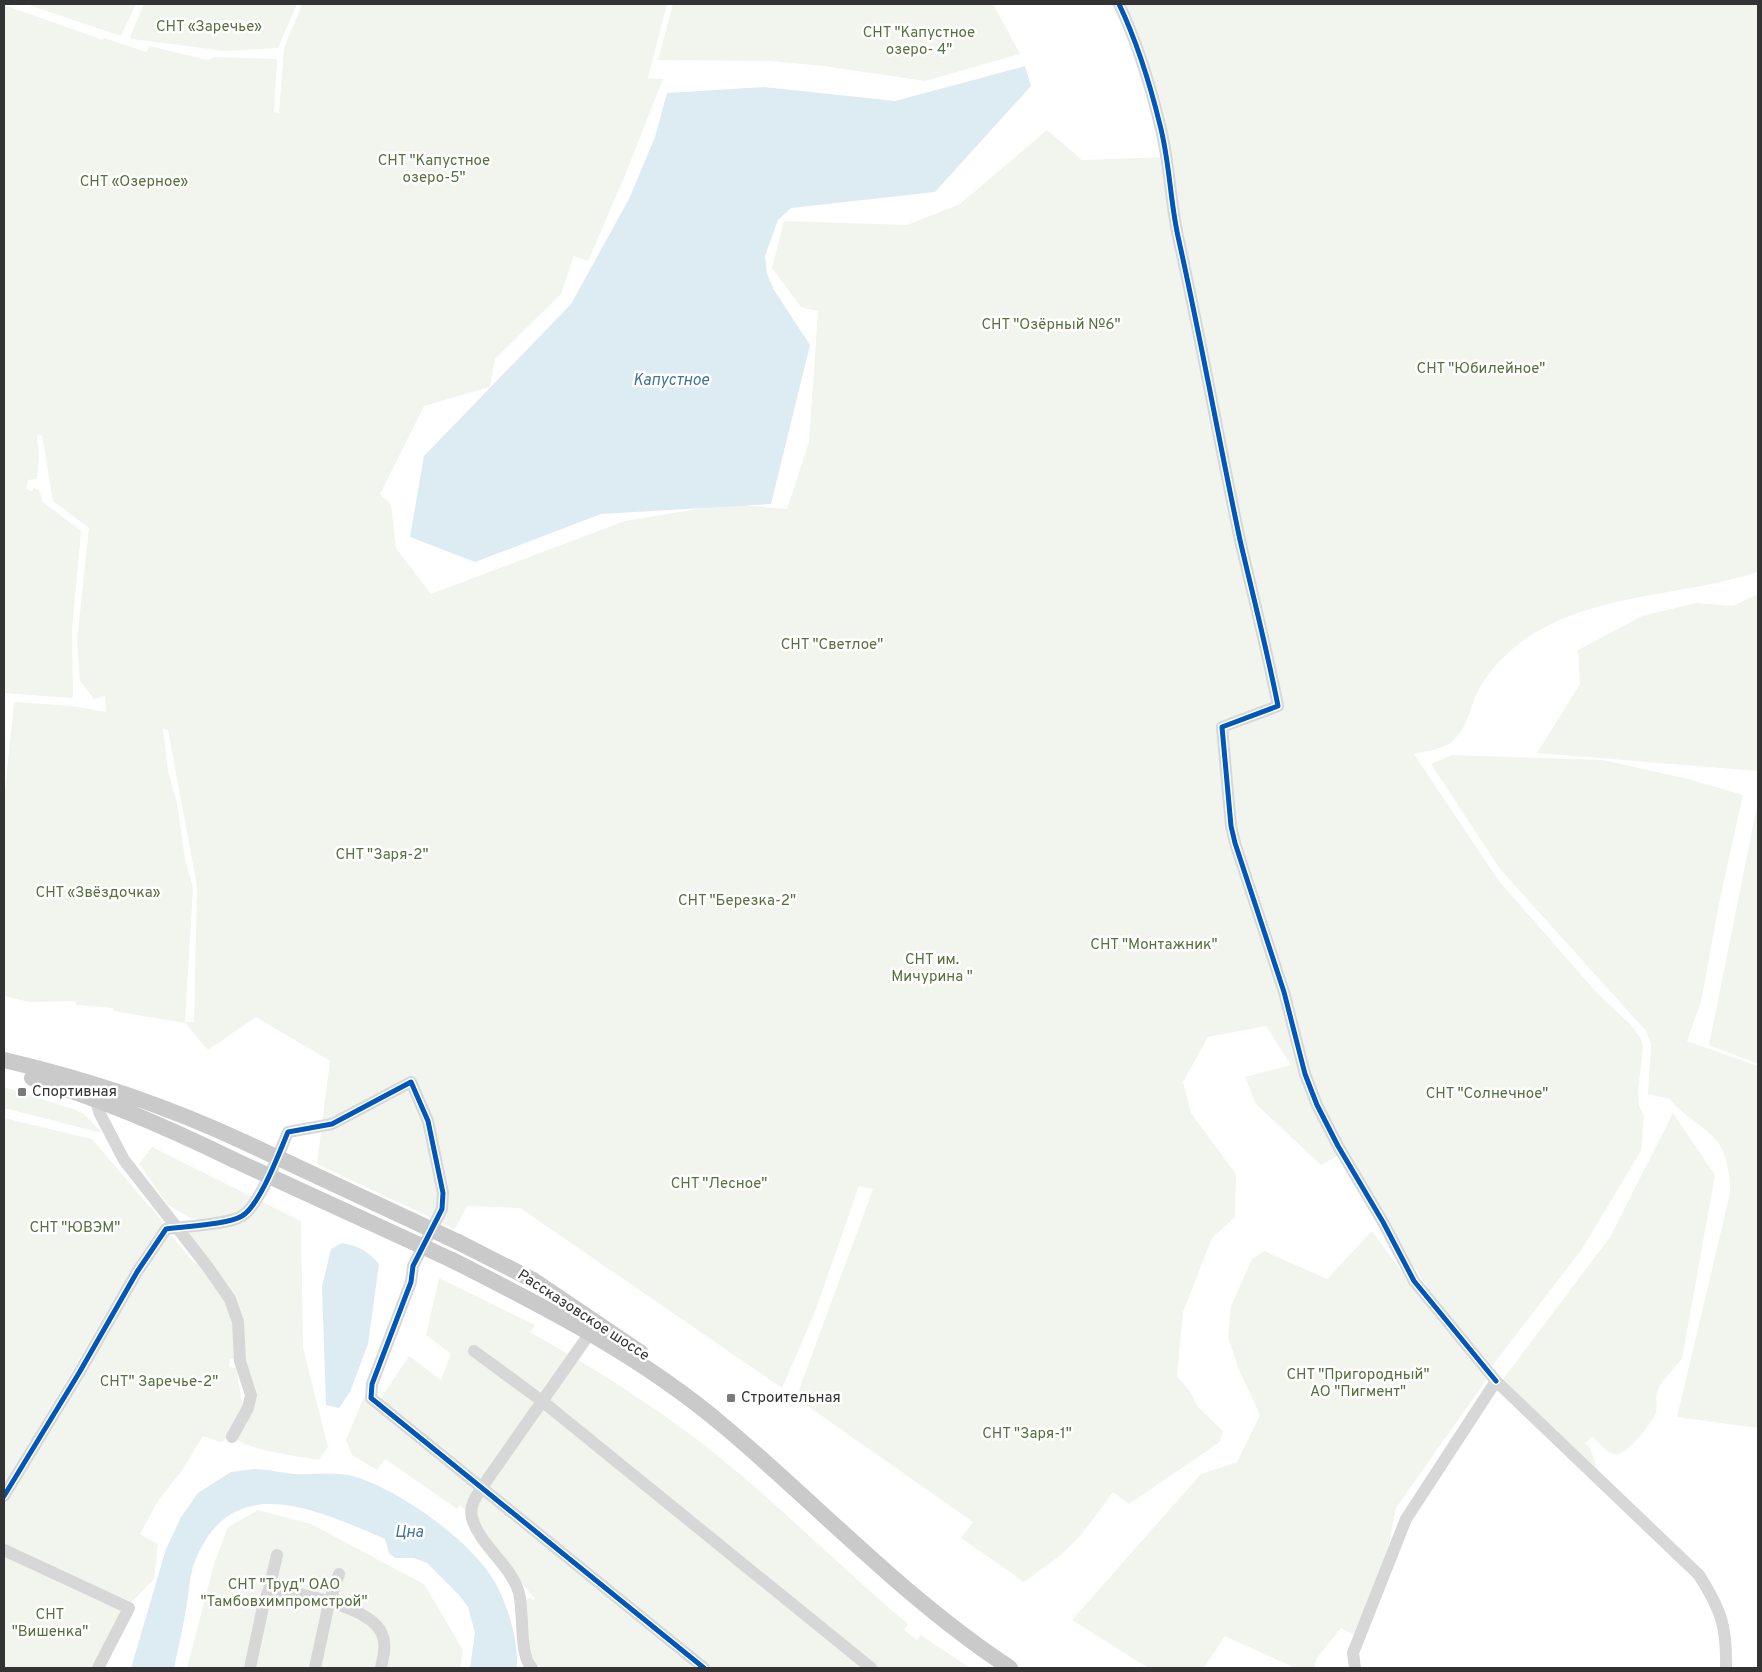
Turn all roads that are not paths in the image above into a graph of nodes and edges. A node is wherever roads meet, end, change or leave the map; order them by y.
1 (1119, 4) edge
2 (4, 1060) edge
3 (4, 1070) edge
4 (95, 1099) junction
5 (177, 1227) junction
6 (590, 1333) junction
7 (474, 1351) dead end
8 (1496, 1381) junction
9 (542, 1401) junction
10 (232, 1437) dead end
11 (482, 1489) junction
12 (4, 1496) edge
13 (4, 1550) edge
14 (277, 1556) dead end
15 (339, 1574) dead end
16 (908, 1589) junction
17 (269, 1590) junction
18 (329, 1602) junction
19 (98, 1668) edge
20 (250, 1668) edge
21 (316, 1668) edge
22 (381, 1668) edge
23 (532, 1668) edge
24 (704, 1668) edge
25 (871, 1668) edge
26 (1010, 1668) edge
27 (1355, 1668) edge
28 (1726, 1668) edge

1 - 8 street
2 - 16 main road, Рассказовское шоссе, bridge
3 - 4 main road, Рассказовское шоссе
4 - 5 street
4 - 6 main road, Рассказовское шоссе, bridge
5 - 10 street
5 - 11 street
5 - 12 street
6 - 9 street
6 - 16 main road, Рассказовское шоссе
7 - 9 street
8 - 27 street
8 - 28 street
9 - 11 street
9 - 25 street
11 - 23 street
11 - 24 street
13 - 19 street
14 - 17 street
15 - 18 street
16 - 26 main road, Рассказовское шоссе
17 - 18 street
17 - 20 street
18 - 21 street
18 - 22 street

